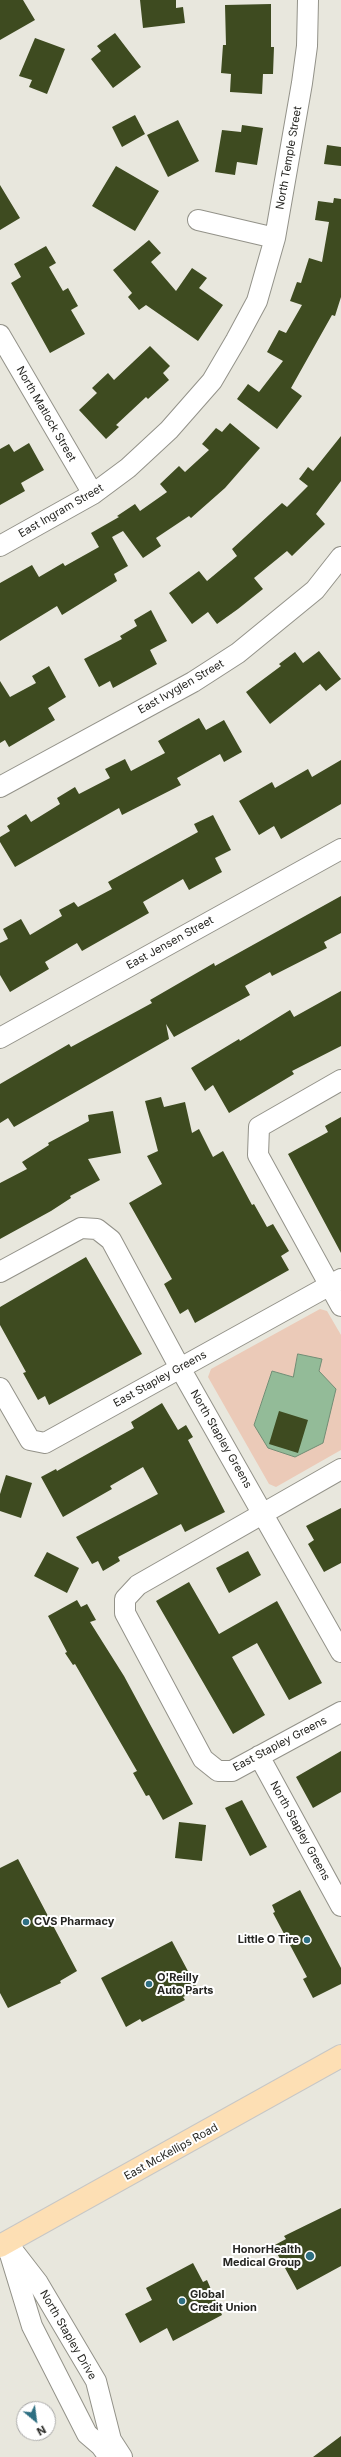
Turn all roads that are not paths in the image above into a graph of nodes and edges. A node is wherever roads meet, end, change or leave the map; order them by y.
1 (308, 0) edge
2 (198, 220) dead end
3 (275, 238) junction
4 (0, 335) edge
5 (93, 494) junction
6 (0, 546) edge
7 (341, 557) edge
8 (0, 787) edge
9 (341, 849) edge
10 (0, 1038) edge
11 (341, 1080) edge
12 (0, 1272) edge
13 (335, 1283) edge
14 (341, 1306) edge
15 (180, 1368) junction
16 (0, 1388) edge
17 (341, 1469) edge
18 (263, 1513) junction
19 (341, 1652) edge
20 (341, 1712) edge
21 (259, 1756) junction
22 (341, 1906) edge
23 (341, 2056) edge
24 (2, 2240) edge
25 (109, 2457) edge
26 (122, 2457) edge

1 - 3 street, North Temple Street
2 - 3 street
3 - 5 street, East Ingram Street
4 - 5 street, North Matlock Street
5 - 6 street, East Ingram Street
7 - 8 street, East Ivyglen Street
9 - 10 street, East Jensen Street
11 - 13 street
12 - 15 street, North Stapley Greens
13 - 14 street
13 - 15 street, East Stapley Greens
15 - 16 street, East Stapley Greens
15 - 18 street, North Stapley Greens
17 - 18 street
18 - 19 street, North Stapley Greens
18 - 21 street, East Stapley Greens
20 - 21 street, East Stapley Greens
21 - 22 street, North Stapley Greens
23 - 24 main road, East McKellips Road
24 - 25 street, North Stapley Drive
24 - 26 street, North Stapley Drive

